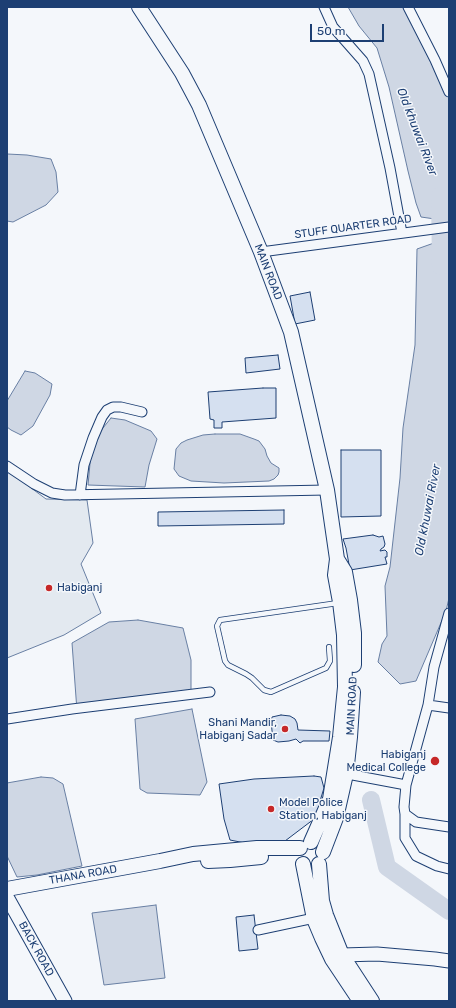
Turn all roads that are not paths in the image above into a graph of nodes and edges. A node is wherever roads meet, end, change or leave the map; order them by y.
1 (139, 7) edge
2 (324, 7) edge
3 (408, 7) edge
4 (449, 92) edge
5 (449, 227) edge
6 (402, 233) junction
7 (261, 252) junction
8 (142, 412) dead end
9 (7, 467) edge
10 (327, 490) junction
11 (80, 495) junction
12 (337, 558) junction
13 (340, 602) junction
14 (449, 612) edge
15 (329, 647) dead end
16 (210, 692) dead end
17 (428, 705) junction
18 (449, 708) edge
19 (7, 719) edge
20 (341, 773) junction
21 (406, 785) junction
22 (405, 814) junction
23 (449, 827) edge
24 (303, 853) junction
25 (321, 858) junction
26 (449, 869) edge
27 (7, 889) edge
28 (7, 897) edge
29 (320, 917) junction
30 (258, 930) dead end
31 (342, 955) junction
32 (449, 961) edge
33 (65, 1001) edge
34 (360, 1001) edge
35 (372, 1001) edge

1 - 7 main road, MAIN ROAD
2 - 6 street
3 - 4 street
5 - 6 street, STUFF QUARTER ROAD
6 - 7 street, STUFF QUARTER ROAD
7 - 10 main road, MAIN ROAD
8 - 11 street
9 - 11 street
10 - 11 street
10 - 12 main road, MAIN ROAD
12 - 13 main road, MAIN ROAD
12 - 20 main road, MAIN ROAD
13 - 15 lane
13 - 20 main road, MAIN ROAD
14 - 17 street
16 - 19 street
17 - 18 street
17 - 21 street
20 - 21 street
20 - 24 main road, MAIN ROAD
20 - 25 main road, MAIN ROAD
21 - 22 street
22 - 23 street
22 - 26 street
24 - 25 main road, THANA ROAD
24 - 25 main road
24 - 27 main road, THANA ROAD
24 - 29 main road, MAIN ROAD
25 - 29 main road, MAIN ROAD
28 - 33 street, BACK ROAD
29 - 30 street
29 - 31 main road, MAIN ROAD
29 - 34 main road, MAIN ROAD
31 - 32 street
31 - 35 main road, MAIN ROAD

